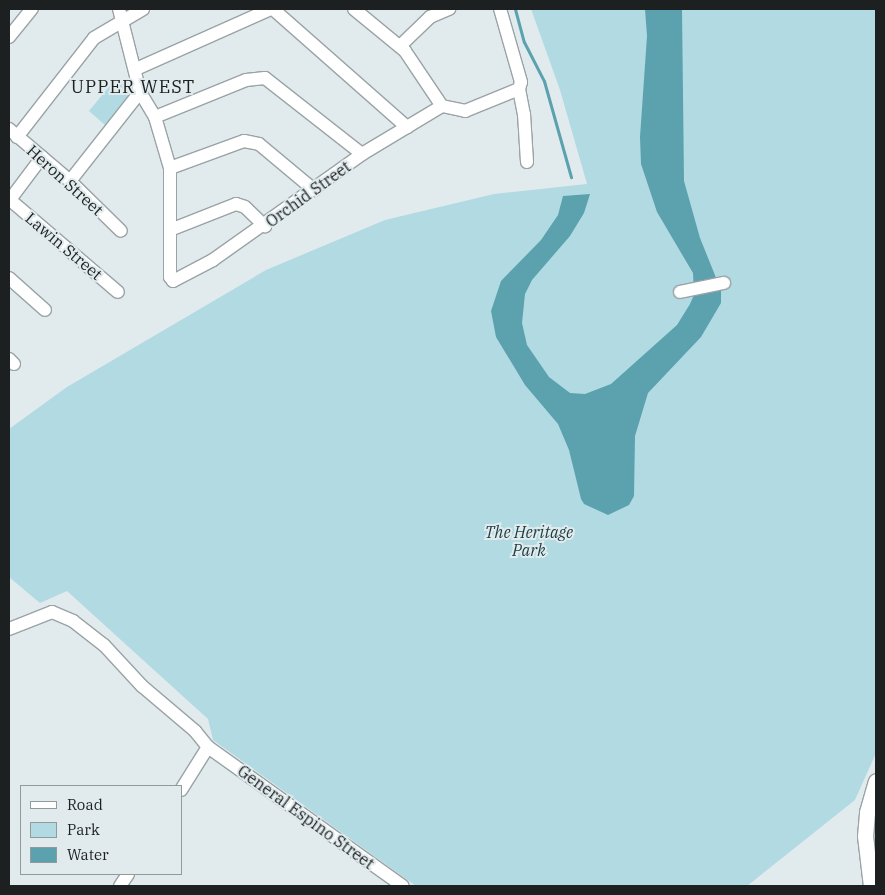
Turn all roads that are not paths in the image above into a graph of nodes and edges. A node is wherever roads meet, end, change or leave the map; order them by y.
1 (32, 9) edge
2 (143, 9) edge
3 (272, 9) edge
4 (354, 9) edge
5 (449, 9) edge
6 (500, 9) edge
7 (120, 14) edge
8 (9, 37) edge
9 (400, 46) junction
10 (136, 69) junction
11 (520, 85) junction
12 (140, 92) junction
13 (442, 106) junction
14 (155, 117) junction
15 (407, 127) junction
16 (13, 133) edge
17 (362, 154) junction
18 (42, 157) junction
19 (527, 162) dead end
20 (170, 168) junction
21 (70, 181) junction
22 (314, 190) junction
23 (9, 200) edge
24 (265, 226) junction
25 (170, 230) junction
26 (121, 231) dead end
27 (9, 278) edge
28 (724, 283) dead end
29 (118, 292) dead end
30 (680, 292) dead end
31 (45, 310) dead end
32 (9, 630) edge
33 (208, 747) junction
34 (876, 781) edge
35 (182, 788) edge
36 (127, 875) edge
37 (120, 886) edge
38 (403, 886) edge
39 (871, 886) edge

1 - 8 street
2 - 7 street
3 - 10 street
3 - 15 street
4 - 9 street
5 - 9 street
6 - 11 street
7 - 10 street
7 - 16 street
9 - 13 street
10 - 12 street
11 - 13 street
11 - 19 street
12 - 14 street
12 - 21 street
13 - 15 street, Orchid Street
14 - 17 street
14 - 20 street
15 - 17 street, Orchid Street
16 - 18 street, Heron Street
17 - 22 street, Orchid Street
18 - 21 street, Heron Street
18 - 23 street
20 - 22 street
20 - 25 street
21 - 26 street, Heron Street
22 - 24 street, Orchid Street
23 - 29 street, Lawin Street
24 - 25 street
24 - 25 street, Orchid Street
27 - 31 street
28 - 30 street
32 - 33 street, General Espino Street
33 - 35 street
33 - 38 street, General Espino Street
34 - 39 main road
36 - 37 street

